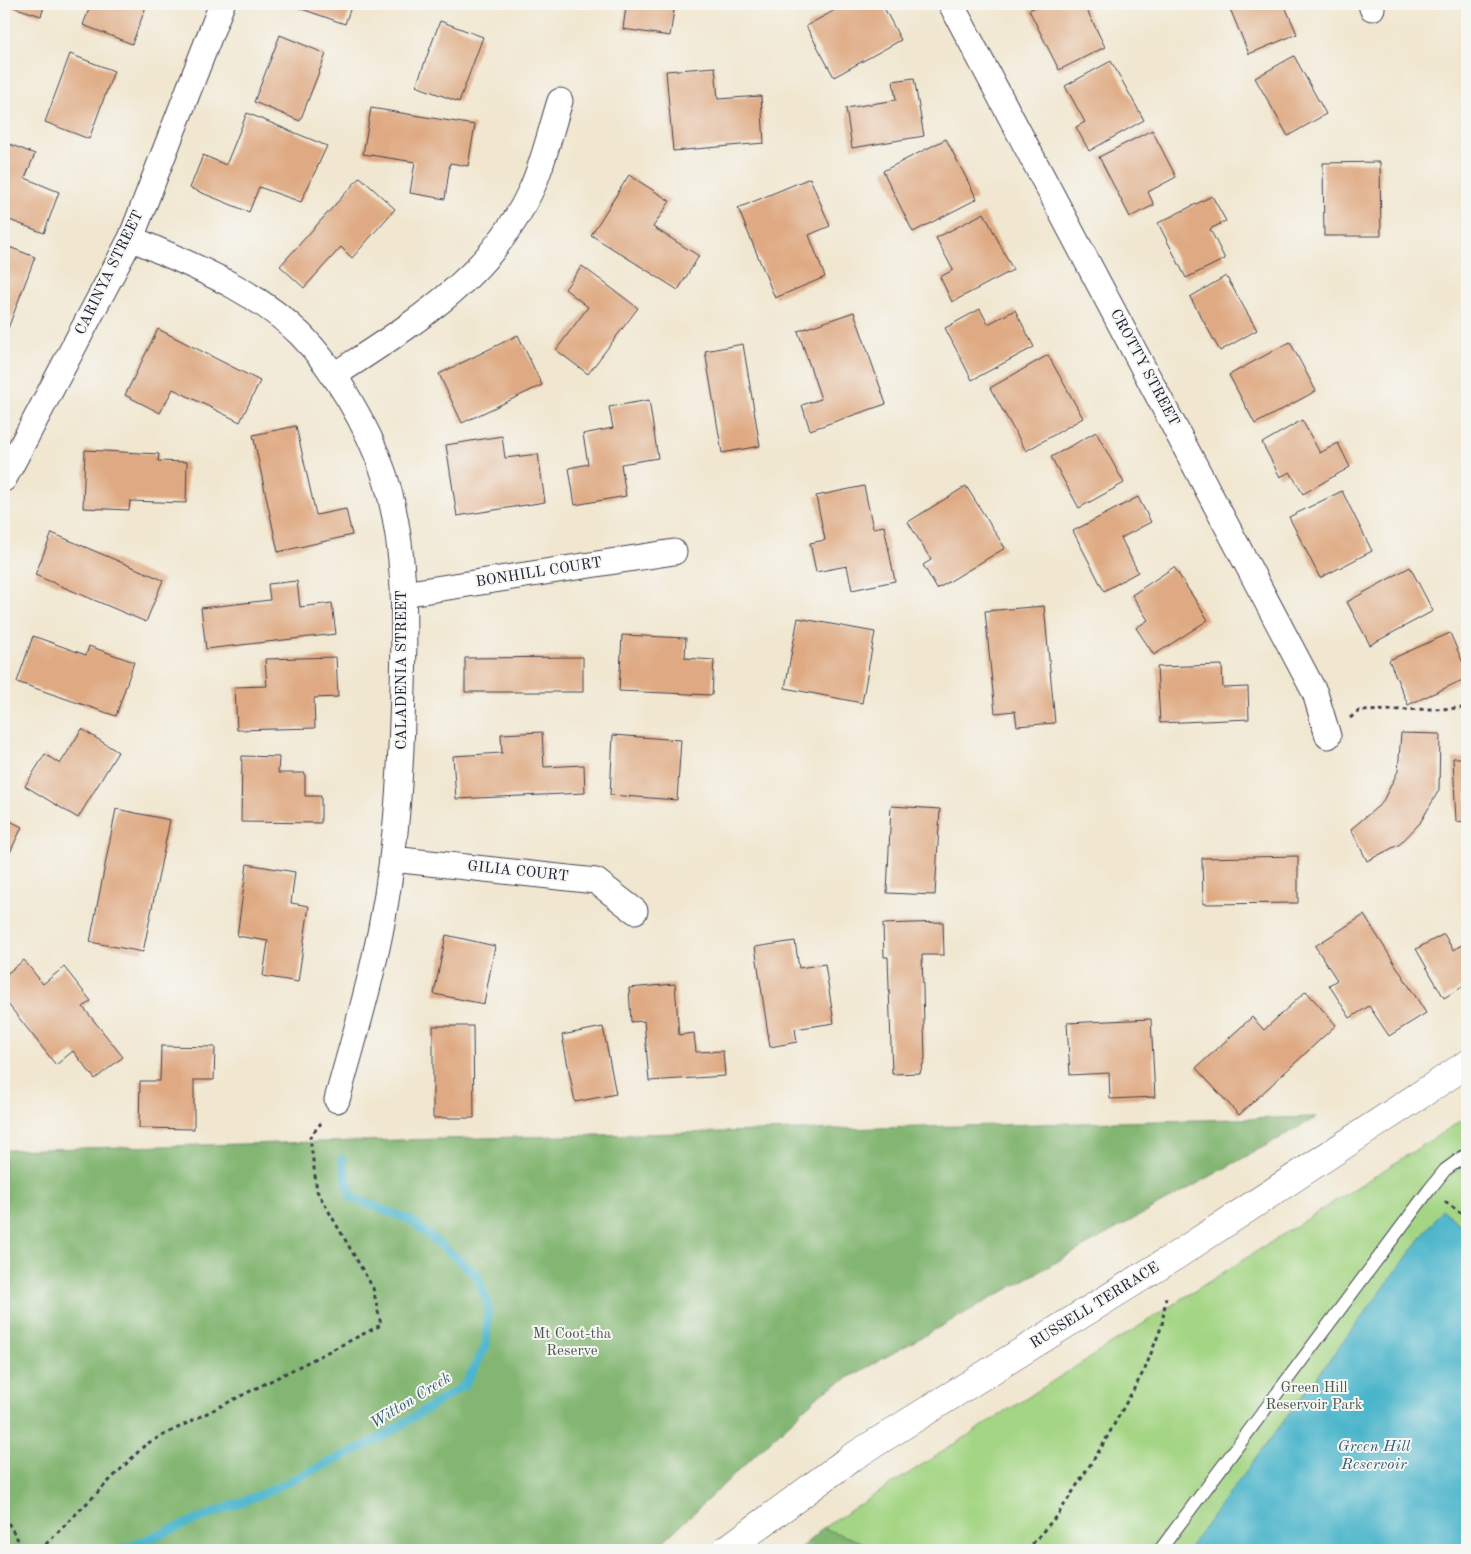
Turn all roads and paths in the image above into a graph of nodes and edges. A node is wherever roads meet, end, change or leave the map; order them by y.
1 (222, 4) edge
2 (951, 4) edge
3 (560, 101) dead end
4 (131, 238) junction
5 (333, 376) junction
6 (10, 454) edge
7 (4, 480) edge
8 (674, 552) dead end
9 (403, 594) junction
10 (1467, 708) edge
11 (1328, 736) joint
12 (392, 859) junction
13 (635, 911) dead end
14 (1467, 1064) edge
15 (337, 1100) joint
16 (1467, 1154) edge
17 (1177, 1256) junction
18 (4, 1516) edge
19 (24, 1550) edge
20 (40, 1550) edge
21 (726, 1550) edge
22 (1027, 1550) edge
23 (1160, 1550) edge

1 - 4 street, CARINYA STREET
2 - 11 street, CROTTY STREET
3 - 5 street
4 - 5 street, CALADENIA STREET
4 - 6 street, CARINYA STREET
5 - 9 street, CALADENIA STREET
6 - 7 street, CARINYA STREET
8 - 9 street, BONHILL COURT
9 - 12 street, CALADENIA STREET
10 - 11 path
12 - 13 street, GILIA COURT
12 - 15 street, CALADENIA STREET
14 - 17 main road, RUSSELL TERRACE
15 - 20 path
16 - 23 lane
17 - 21 main road, RUSSELL TERRACE
17 - 22 path
18 - 19 path

